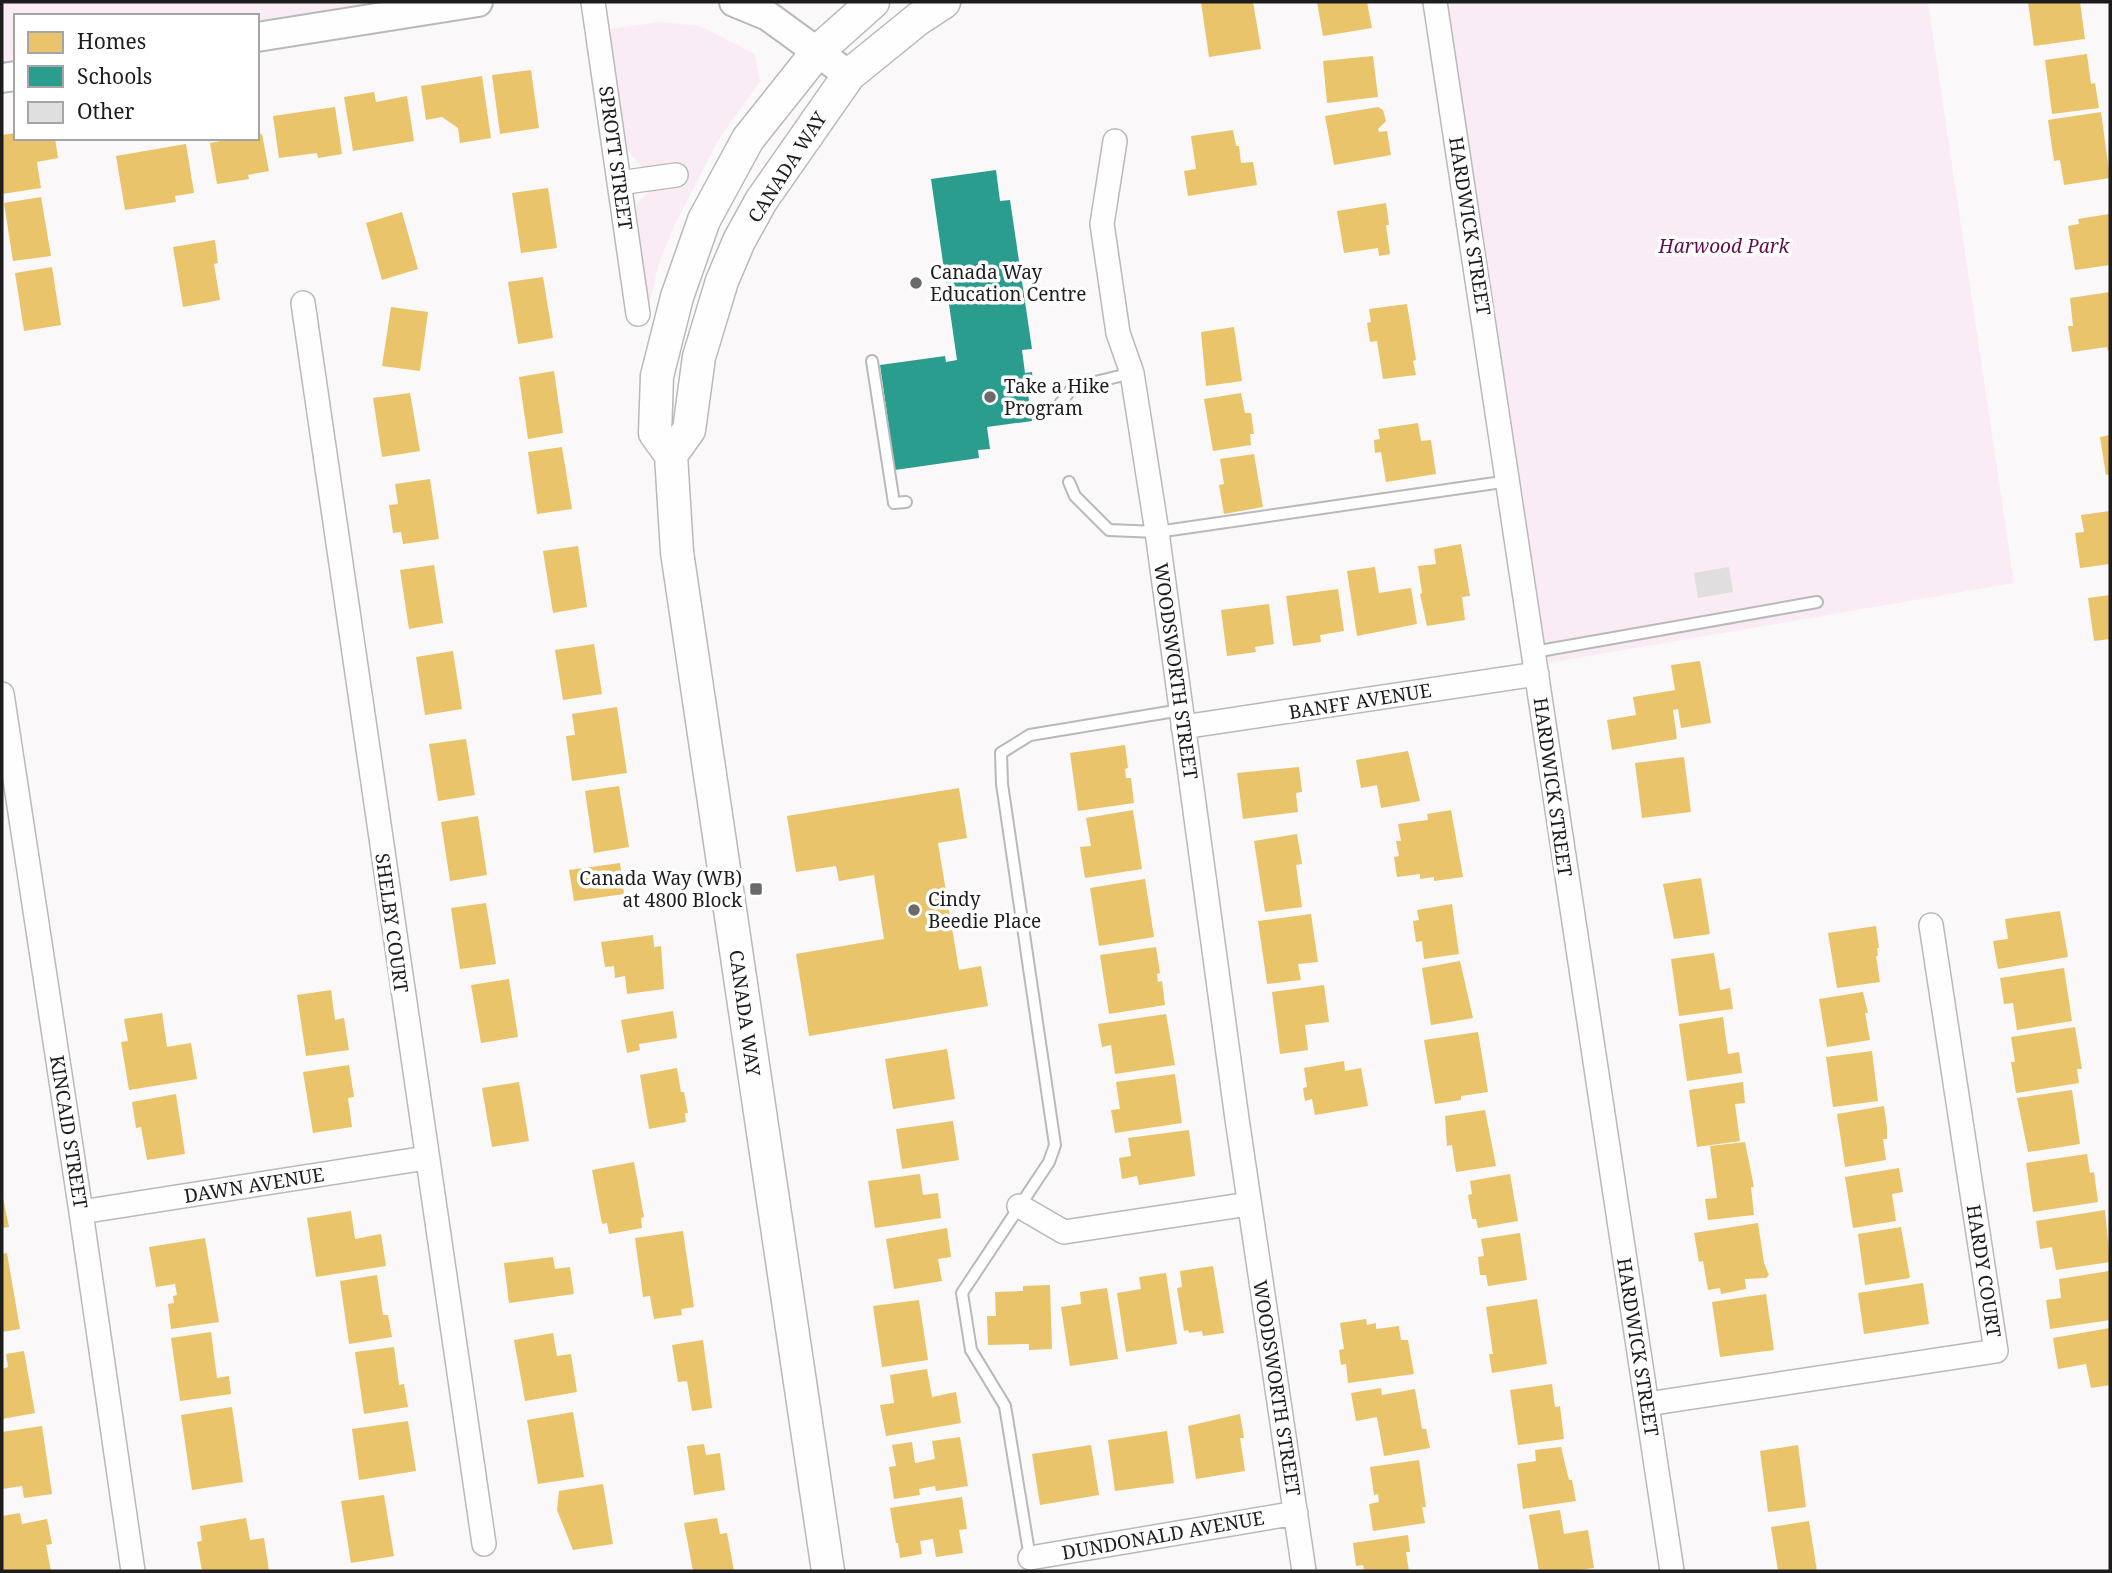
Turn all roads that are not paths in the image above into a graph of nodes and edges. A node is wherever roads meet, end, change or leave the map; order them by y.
1 (478, 2) edge
2 (593, 2) edge
3 (734, 2) edge
4 (873, 2) edge
5 (944, 2) edge
6 (1436, 2) edge
7 (259, 37) edge
8 (818, 51) junction
9 (849, 75) junction
10 (1115, 141) dead end
11 (676, 175) dead end
12 (620, 183) junction
13 (303, 303) dead end
14 (638, 314) dead end
15 (872, 361) dead end
16 (1132, 373) junction
17 (1059, 405) dead end
18 (671, 455) junction
19 (1509, 481) junction
20 (1069, 482) dead end
21 (906, 502) dead end
22 (1157, 532) junction
23 (1817, 602) dead end
24 (1535, 663) junction
25 (2, 694) edge
26 (1182, 719) junction
27 (6, 757) edge
28 (1931, 925) dead end
29 (426, 1158) junction
30 (1249, 1204) junction
31 (1019, 1206) junction
32 (81, 1212) junction
33 (1647, 1404) junction
34 (1296, 1513) junction
35 (484, 1544) dead end
36 (1030, 1558) joint
37 (133, 1571) edge
38 (828, 1571) edge
39 (1304, 1571) edge
40 (1672, 1571) edge

1 - 7 street
2 - 12 street, SPROTT STREET
3 - 8 street
4 - 8 main road, CANADA WAY
5 - 9 main road, CANADA WAY
6 - 19 street, HARDWICK STREET
8 - 9 street
8 - 18 main road, CANADA WAY
9 - 18 main road, CANADA WAY
10 - 16 street, WOODSWORTH STREET
11 - 12 street
12 - 14 street, SPROTT STREET
13 - 29 street, SHELBY COURT
15 - 21 lane
16 - 17 lane
16 - 22 street, WOODSWORTH STREET
18 - 38 main road, CANADA WAY
19 - 22 lane
19 - 24 street, HARDWICK STREET
20 - 22 lane
22 - 26 street, WOODSWORTH STREET
23 - 24 lane
24 - 26 street, BANFF AVENUE
24 - 33 street, HARDWICK STREET
25 - 27 street, KINCAID STREET
26 - 30 street, WOODSWORTH STREET
26 - 31 lane
27 - 32 street, KINCAID STREET
28 - 33 street, HARDY COURT
29 - 32 street, DAWN AVENUE
29 - 35 street, SHELBY COURT
30 - 31 street
30 - 34 street, WOODSWORTH STREET
31 - 36 lane
32 - 37 street, KINCAID STREET
33 - 40 street, HARDWICK STREET
34 - 36 street, DUNDONALD AVENUE
34 - 39 street, WOODSWORTH STREET

